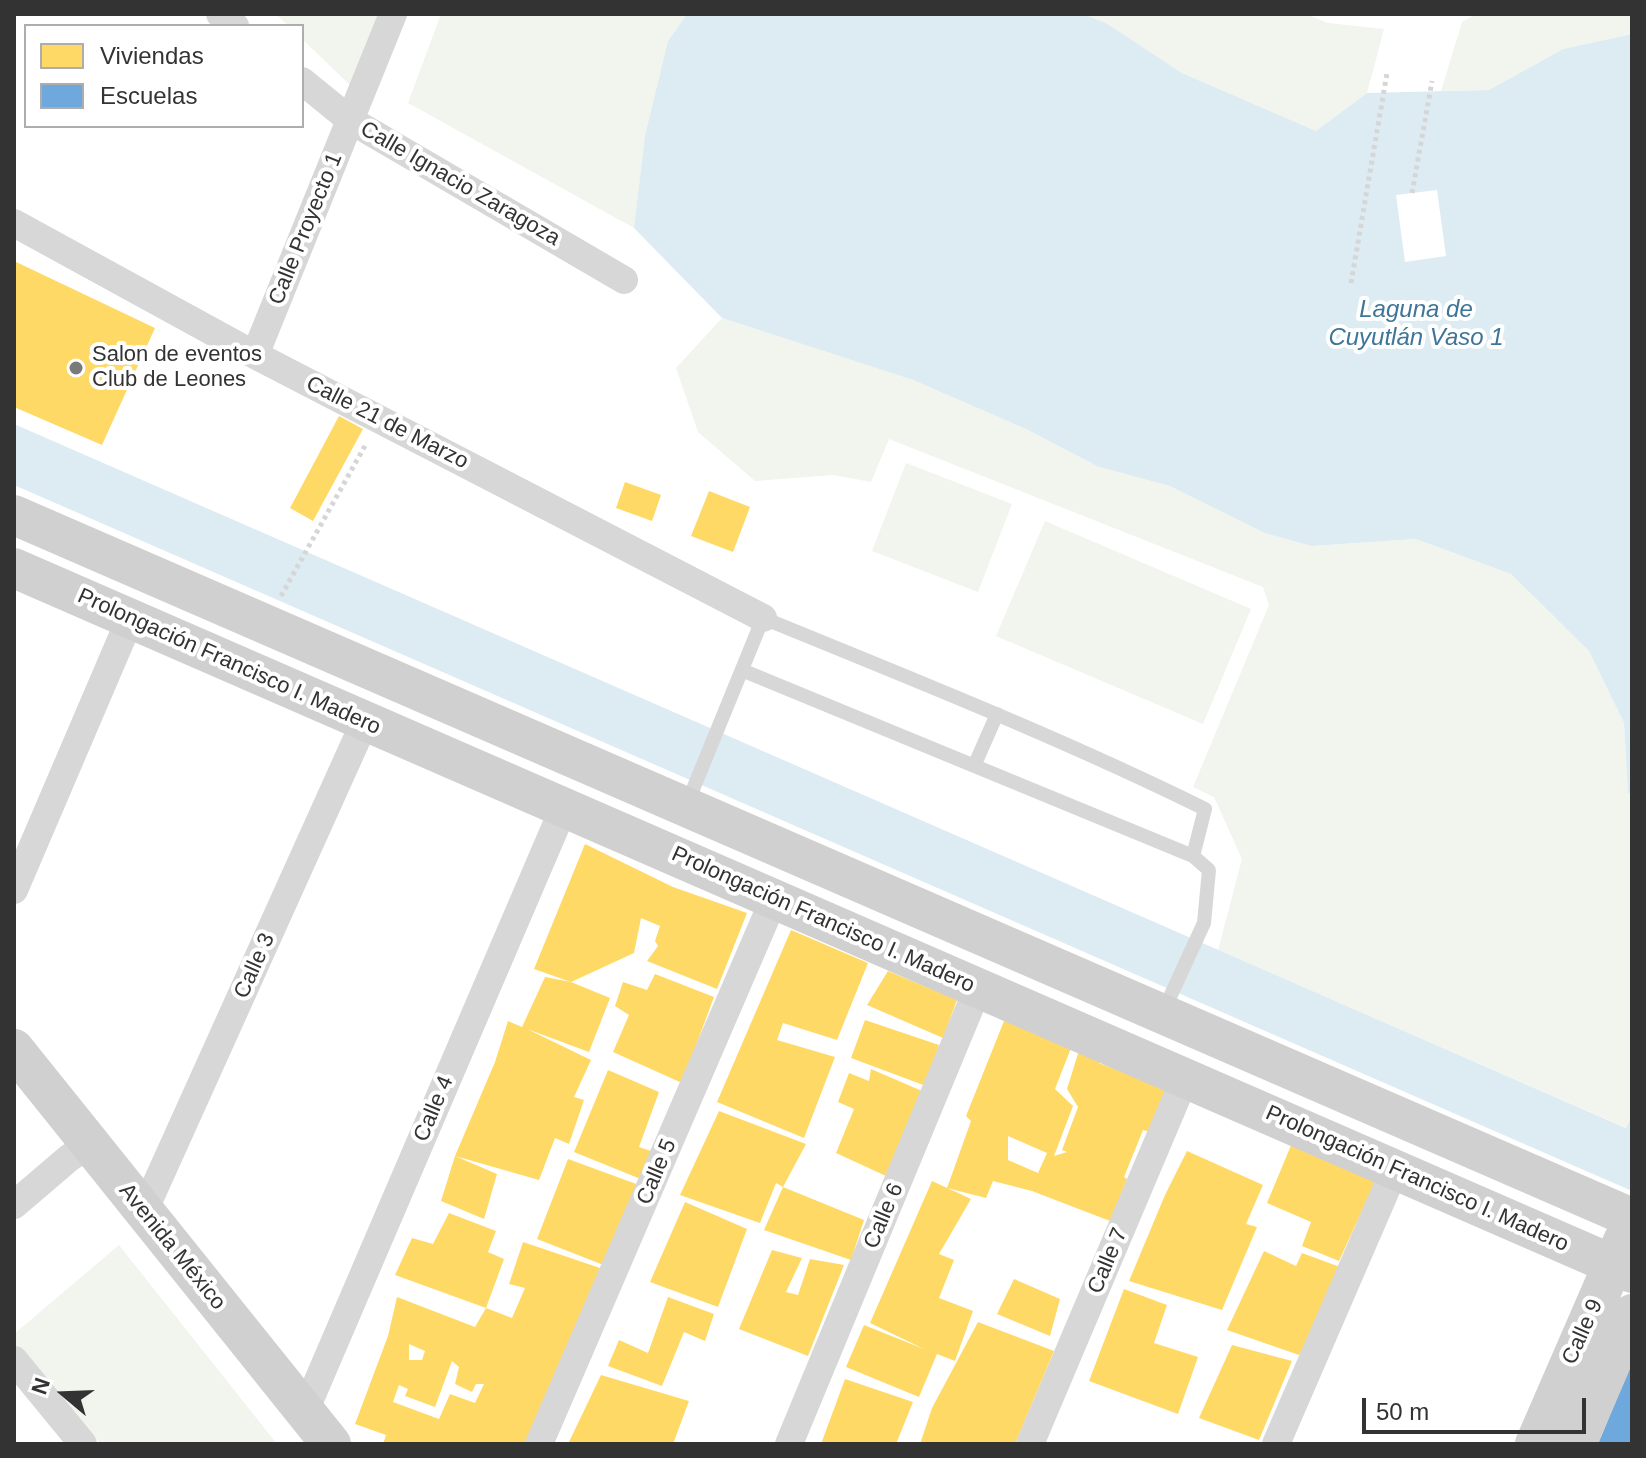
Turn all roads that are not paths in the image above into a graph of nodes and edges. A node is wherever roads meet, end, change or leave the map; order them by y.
1 (393, 14) edge
2 (304, 83) edge
3 (350, 120) junction
4 (14, 223) edge
5 (624, 280) dead end
6 (255, 355) junction
7 (14, 515) edge
8 (14, 568) edge
9 (763, 618) junction
10 (130, 619) junction
11 (744, 671) junction
12 (997, 714) junction
13 (365, 721) junction
14 (511, 731) junction
15 (975, 764) junction
16 (485, 773) junction
17 (689, 798) junction
18 (564, 807) junction
19 (1193, 856) junction
20 (14, 890) edge
21 (774, 899) junction
22 (900, 900) junction
23 (878, 945) junction
24 (978, 988) junction
25 (1167, 1005) junction
26 (14, 1049) edge
27 (1185, 1078) junction
28 (1323, 1084) junction
29 (14, 1087) edge
30 (1302, 1129) junction
31 (79, 1151) junction
32 (1395, 1169) junction
33 (14, 1205) edge
34 (144, 1211) junction
35 (1632, 1220) edge
36 (1622, 1269) edge
37 (1632, 1314) edge
38 (14, 1360) edge
39 (300, 1428) edge
40 (83, 1444) edge
41 (331, 1444) edge
42 (539, 1444) edge
43 (789, 1444) edge
44 (1030, 1444) edge
45 (1276, 1444) edge
46 (1535, 1444) edge
47 (1576, 1444) edge

1 - 3 street, Calle Proyecto 1
2 - 3 street, Calle Ignacio Zaragoza
3 - 5 street, Calle Ignacio Zaragoza
3 - 6 street, Calle Proyecto 1
4 - 6 street, Calle 21 de Marzo
6 - 9 street, Calle 21 de Marzo
7 - 14 street
8 - 10 street, Prolongación Francisco I. Madero
9 - 11 lane
9 - 12 lane
10 - 13 street, Prolongación Francisco I. Madero
10 - 20 street
11 - 15 lane
11 - 17 lane
12 - 15 lane
12 - 19 lane
13 - 16 street, Prolongación Francisco I. Madero
13 - 34 street, Calle 3
14 - 16 street
14 - 17 street
15 - 19 lane
16 - 18 street, Prolongación Francisco I. Madero
17 - 22 street
18 - 21 street, Prolongación Francisco I. Madero
18 - 39 street, Calle 4
19 - 25 lane
21 - 23 street, Prolongación Francisco I. Madero
21 - 42 street, Calle 5
22 - 23 street
22 - 25 street
23 - 24 street, Prolongación Francisco I. Madero
24 - 27 street, Prolongación Francisco I. Madero
24 - 43 street, Calle 6
25 - 28 street
26 - 31 street, Avenida México
27 - 30 street, Prolongación Francisco I. Madero
27 - 44 street, Calle 7
28 - 30 street
28 - 35 street
29 - 31 street, Avenida México
30 - 32 street, Prolongación Francisco I. Madero
31 - 33 street
31 - 34 street, Avenida México
31 - 39 street, Avenida México
32 - 36 street, Prolongación Francisco I. Madero
32 - 45 street
34 - 39 street, Avenida México
35 - 36 street, Calle 9
36 - 46 street, Calle 9
37 - 47 street
38 - 40 street
39 - 41 street, Avenida México

